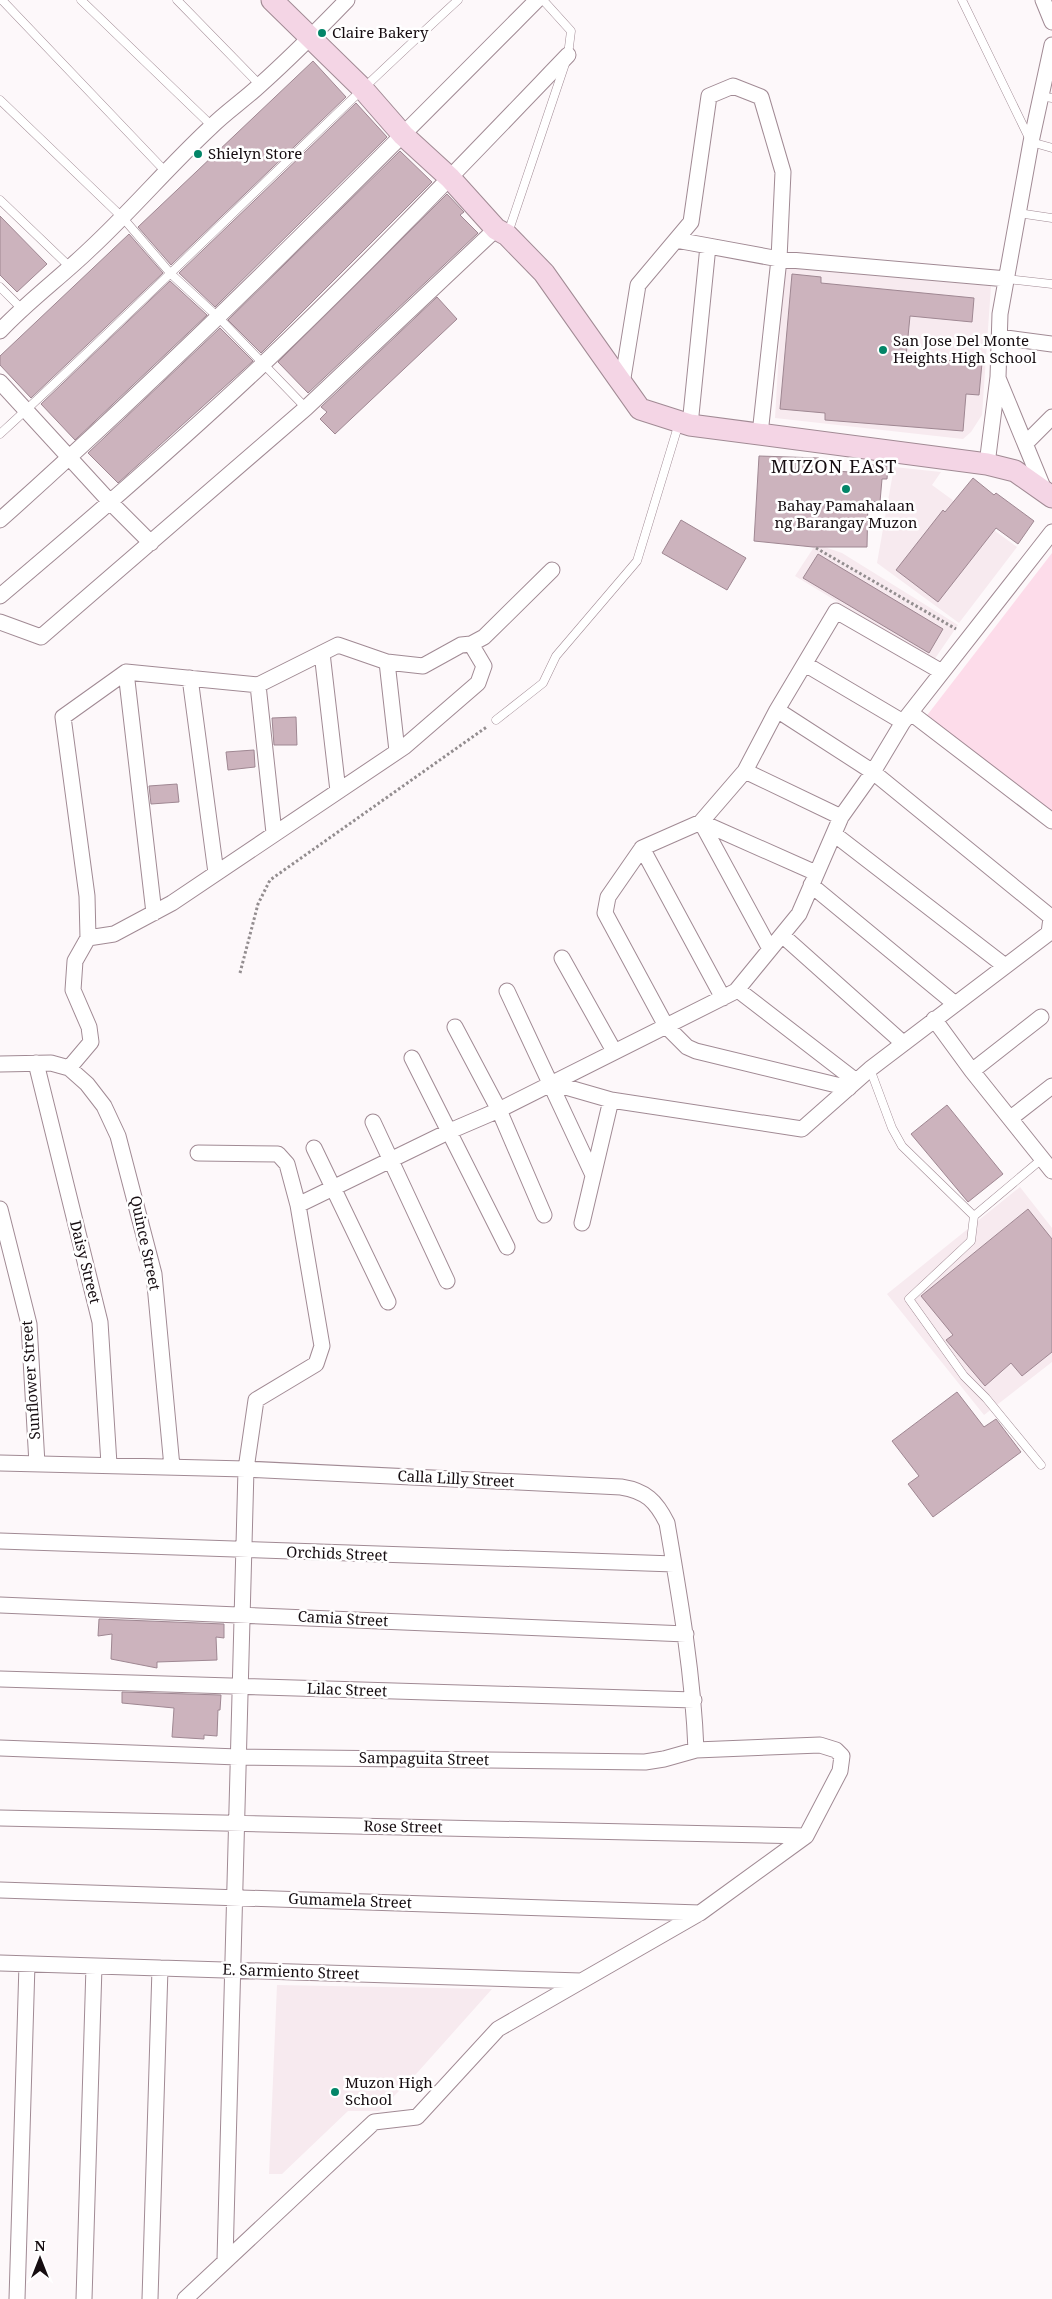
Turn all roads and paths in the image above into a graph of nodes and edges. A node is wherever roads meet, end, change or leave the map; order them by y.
1 (2, 0) edge
2 (81, 0) edge
3 (177, 0) edge
4 (272, 0) edge
5 (347, 0) edge
6 (458, 0) edge
7 (537, 0) edge
8 (544, 0) edge
9 (962, 0) edge
10 (1043, 0) edge
11 (1052, 22) edge
12 (310, 38) junction
13 (1052, 45) edge
14 (568, 55) junction
15 (260, 85) junction
16 (362, 88) junction
17 (1047, 97) edge
18 (0, 100) edge
19 (212, 126) junction
20 (403, 135) junction
21 (1031, 142) junction
22 (1052, 148) edge
23 (165, 171) junction
24 (450, 178) junction
25 (0, 200) edge
26 (1018, 213) junction
27 (123, 218) junction
28 (1052, 218) edge
29 (502, 232) junction
30 (676, 240) junction
31 (708, 246) junction
32 (779, 259) junction
33 (71, 268) junction
34 (171, 274) junction
35 (1007, 279) junction
36 (1052, 284) edge
37 (0, 287) edge
38 (21, 308) junction
39 (219, 318) junction
40 (0, 331) edge
41 (999, 337) junction
42 (1052, 344) edge
43 (264, 364) junction
44 (998, 377) junction
45 (0, 382) edge
46 (622, 384) junction
47 (306, 408) junction
48 (27, 410) junction
49 (1052, 417) edge
50 (685, 423) junction
51 (0, 434) edge
52 (760, 434) junction
53 (1026, 443) junction
54 (71, 457) junction
55 (987, 464) junction
56 (1048, 495) edge
57 (111, 503) junction
58 (0, 520) edge
59 (1052, 532) edge
60 (151, 543) junction
61 (816, 548) dead end
62 (552, 570) dead end
63 (0, 596) edge
64 (0, 622) edge
65 (955, 628) dead end
66 (471, 644) junction
67 (322, 653) junction
68 (387, 662) junction
69 (805, 664) junction
70 (126, 672) junction
71 (942, 672) junction
72 (190, 678) junction
73 (258, 685) junction
74 (777, 710) junction
75 (907, 718) junction
76 (496, 720) joint
77 (397, 751) junction
78 (745, 771) junction
79 (873, 772) junction
80 (338, 791) junction
81 (841, 818) junction
82 (1052, 821) edge
83 (701, 822) junction
84 (274, 833) junction
85 (834, 834) junction
86 (642, 848) junction
87 (216, 873) junction
88 (814, 879) junction
89 (154, 913) junction
90 (1052, 918) edge
91 (782, 935) junction
92 (1050, 937) edge
93 (88, 938) junction
94 (770, 949) junction
95 (562, 958) dead end
96 (1005, 966) junction
97 (240, 973) dead end
98 (738, 990) junction
99 (506, 991) dead end
100 (722, 998) junction
101 (954, 1003) junction
102 (1041, 1017) dead end
103 (934, 1019) junction
104 (666, 1026) junction
105 (455, 1027) dead end
106 (903, 1043) junction
107 (614, 1051) junction
108 (412, 1058) dead end
109 (36, 1063) junction
110 (0, 1064) edge
111 (69, 1068) junction
112 (870, 1069) junction
113 (972, 1071) junction
114 (552, 1083) junction
115 (852, 1085) junction
116 (1052, 1086) edge
117 (611, 1100) junction
118 (499, 1110) junction
119 (1011, 1118) junction
120 (374, 1122) dead end
121 (450, 1131) junction
122 (314, 1148) dead end
123 (198, 1153) dead end
124 (390, 1160) junction
125 (1049, 1166) edge
126 (594, 1175) junction
127 (334, 1188) junction
128 (298, 1206) junction
129 (0, 1209) edge
130 (544, 1215) dead end
131 (974, 1216) junction
132 (582, 1222) dead end
133 (507, 1247) dead end
134 (447, 1281) dead end
135 (388, 1302) dead end
136 (0, 1463) edge
137 (36, 1464) junction
138 (109, 1464) junction
139 (1041, 1465) dead end
140 (172, 1466) junction
141 (246, 1469) junction
142 (0, 1541) edge
143 (243, 1551) junction
144 (674, 1564) junction
145 (0, 1605) edge
146 (242, 1614) junction
147 (686, 1634) junction
148 (0, 1679) edge
149 (240, 1686) junction
150 (694, 1700) junction
151 (0, 1748) edge
152 (696, 1750) junction
153 (238, 1757) junction
154 (0, 1818) edge
155 (236, 1824) junction
156 (806, 1836) junction
157 (0, 1890) edge
158 (234, 1897) junction
159 (700, 1913) junction
160 (0, 1963) edge
161 (27, 1964) junction
162 (94, 1966) junction
163 (160, 1968) junction
164 (233, 1970) junction
165 (582, 1981) junction
166 (225, 2260) junction
167 (17, 2299) edge
168 (84, 2299) edge
169 (150, 2299) edge
170 (185, 2299) edge

1 - 23 lane
2 - 19 lane
3 - 15 lane
4 - 12 street
5 - 12 street
6 - 16 lane
7 - 20 street
8 - 14 lane
9 - 21 lane
10 - 11 street
12 - 15 street
12 - 16 street
13 - 17 street
14 - 24 street
14 - 29 lane
15 - 19 street
16 - 20 street
16 - 34 lane
17 - 21 street
18 - 27 lane
19 - 23 street
20 - 24 street
20 - 39 street
21 - 22 lane
21 - 26 street
23 - 27 street
24 - 29 street
24 - 43 street
25 - 33 lane
26 - 28 lane
26 - 35 street
27 - 33 street
27 - 34 lane
29 - 46 street
29 - 47 street
30 - 31 street
30 - 32 street
30 - 46 street
31 - 32 street
31 - 50 street
32 - 35 street
32 - 52 street
33 - 38 street
34 - 39 lane
34 - 48 lane
35 - 36 lane
35 - 41 street
37 - 38 lane
38 - 40 street
39 - 43 lane
39 - 54 street
41 - 42 street
41 - 44 street
43 - 47 lane
43 - 57 street
44 - 53 street
44 - 55 street
45 - 48 street
46 - 50 street
47 - 60 street
48 - 51 lane
48 - 54 street
49 - 53 street
50 - 52 street
50 - 76 lane
52 - 55 street
53 - 56 street
54 - 57 street
54 - 58 street
55 - 56 street
57 - 60 street
57 - 63 street
59 - 71 street
60 - 64 street
61 - 65 path
62 - 66 street
66 - 68 street
66 - 77 street
67 - 68 street
67 - 73 street
67 - 80 street
68 - 77 street
69 - 71 street
69 - 74 street
69 - 75 street
70 - 72 street
70 - 89 street
70 - 93 street
71 - 75 street
72 - 73 street
72 - 87 street
73 - 84 street
74 - 78 street
74 - 79 street
75 - 79 street
75 - 82 street
76 - 97 path
77 - 80 street
78 - 81 street
78 - 83 street
79 - 81 street
79 - 90 street
80 - 84 street
81 - 85 street
83 - 86 street
83 - 88 street
83 - 94 street
84 - 87 street
85 - 88 street
85 - 96 street
86 - 100 street
86 - 104 street
87 - 89 street
88 - 91 street
88 - 101 street
89 - 93 street
90 - 92 street
91 - 94 street
91 - 106 street
92 - 96 street
93 - 111 street
94 - 98 street
95 - 107 street
96 - 101 street
98 - 100 street
98 - 115 street
99 - 114 street
100 - 104 street
101 - 103 street
102 - 113 street
103 - 106 street
103 - 113 street
104 - 107 street
104 - 115 street
105 - 118 street
106 - 112 street
107 - 114 street
108 - 121 street
109 - 110 street
109 - 111 street
109 - 138 street, Daisy Street
111 - 140 street, Quince Street
112 - 115 street
112 - 131 lane
113 - 119 street
114 - 117 street
114 - 118 street
114 - 126 street
115 - 117 street
116 - 119 street
117 - 126 street
118 - 121 street
118 - 130 street
119 - 125 street
120 - 124 street
121 - 124 street
121 - 133 street
122 - 127 street
123 - 128 street
124 - 127 street
124 - 134 street
125 - 131 lane
126 - 132 street
127 - 128 street
127 - 135 street
128 - 141 street
129 - 137 street, Sunflower Street
131 - 139 lane
136 - 137 street, Calla Lilly Street
137 - 138 street, Calla Lilly Street
138 - 140 street, Calla Lilly Street
140 - 141 street, Calla Lilly Street
141 - 143 street
141 - 144 street, Calla Lilly Street
142 - 143 street, Orchids Street
143 - 144 street, Orchids Street
143 - 146 street
144 - 147 street, Calla Lilly Street
145 - 146 street, Camia Street
146 - 147 street, Camia Street
146 - 149 street
147 - 150 street, Calla Lilly Street
148 - 149 street, Lilac Street
149 - 150 street, Lilac Street
149 - 153 street
150 - 152 street, Calla Lilly Street
151 - 153 street, Sampaguita Street
152 - 153 street, Sampaguita Street
152 - 156 street, Sampaguita Street
153 - 155 street
154 - 155 street, Rose Street
155 - 156 street, Rose Street
155 - 158 street
156 - 159 street
157 - 158 street, Gumamela Street
158 - 159 street, Gumamela Street
158 - 164 street
159 - 165 street
160 - 161 street, E. Sarmiento Street
161 - 162 street, E. Sarmiento Street
161 - 167 street
162 - 163 street, E. Sarmiento Street
162 - 168 street
163 - 164 street, E. Sarmiento Street
163 - 169 street
164 - 165 street, E. Sarmiento Street
164 - 166 street
165 - 166 street
166 - 170 street

